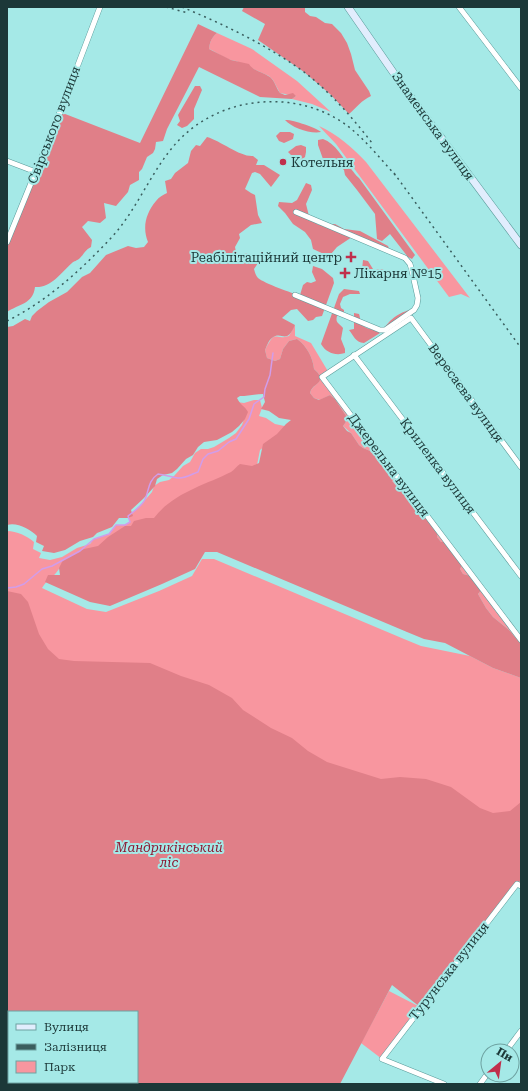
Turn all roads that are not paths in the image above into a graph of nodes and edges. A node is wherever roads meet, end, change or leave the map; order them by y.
1 (100, 7) edge
2 (348, 7) edge
3 (459, 7) edge
4 (521, 88) edge
5 (7, 161) edge
6 (36, 172) junction
7 (296, 212) dead end
8 (7, 242) edge
9 (521, 244) edge
10 (296, 295) dead end
11 (411, 318) joint
12 (380, 330) junction
13 (374, 342) junction
14 (354, 355) junction
15 (521, 467) edge
16 (521, 576) edge
17 (521, 640) edge
18 (519, 885) edge
19 (521, 1031) edge
20 (512, 1043) edge
21 (444, 1084) edge

1 - 6 street, Свірського вулиця
2 - 9 main road, Знаменська вулиця
3 - 4 street
5 - 6 street
6 - 8 street, Свірського вулиця
7 - 12 street
10 - 12 street
11 - 13 street, Джерельна вулиця
11 - 15 street, Вересаєва вулиця
12 - 13 street
13 - 14 street, Джерельна вулиця
14 - 16 street, Криленка вулиця
14 - 17 street, Джерельна вулиця
18 - 21 street, Турунська вулиця
19 - 20 street

